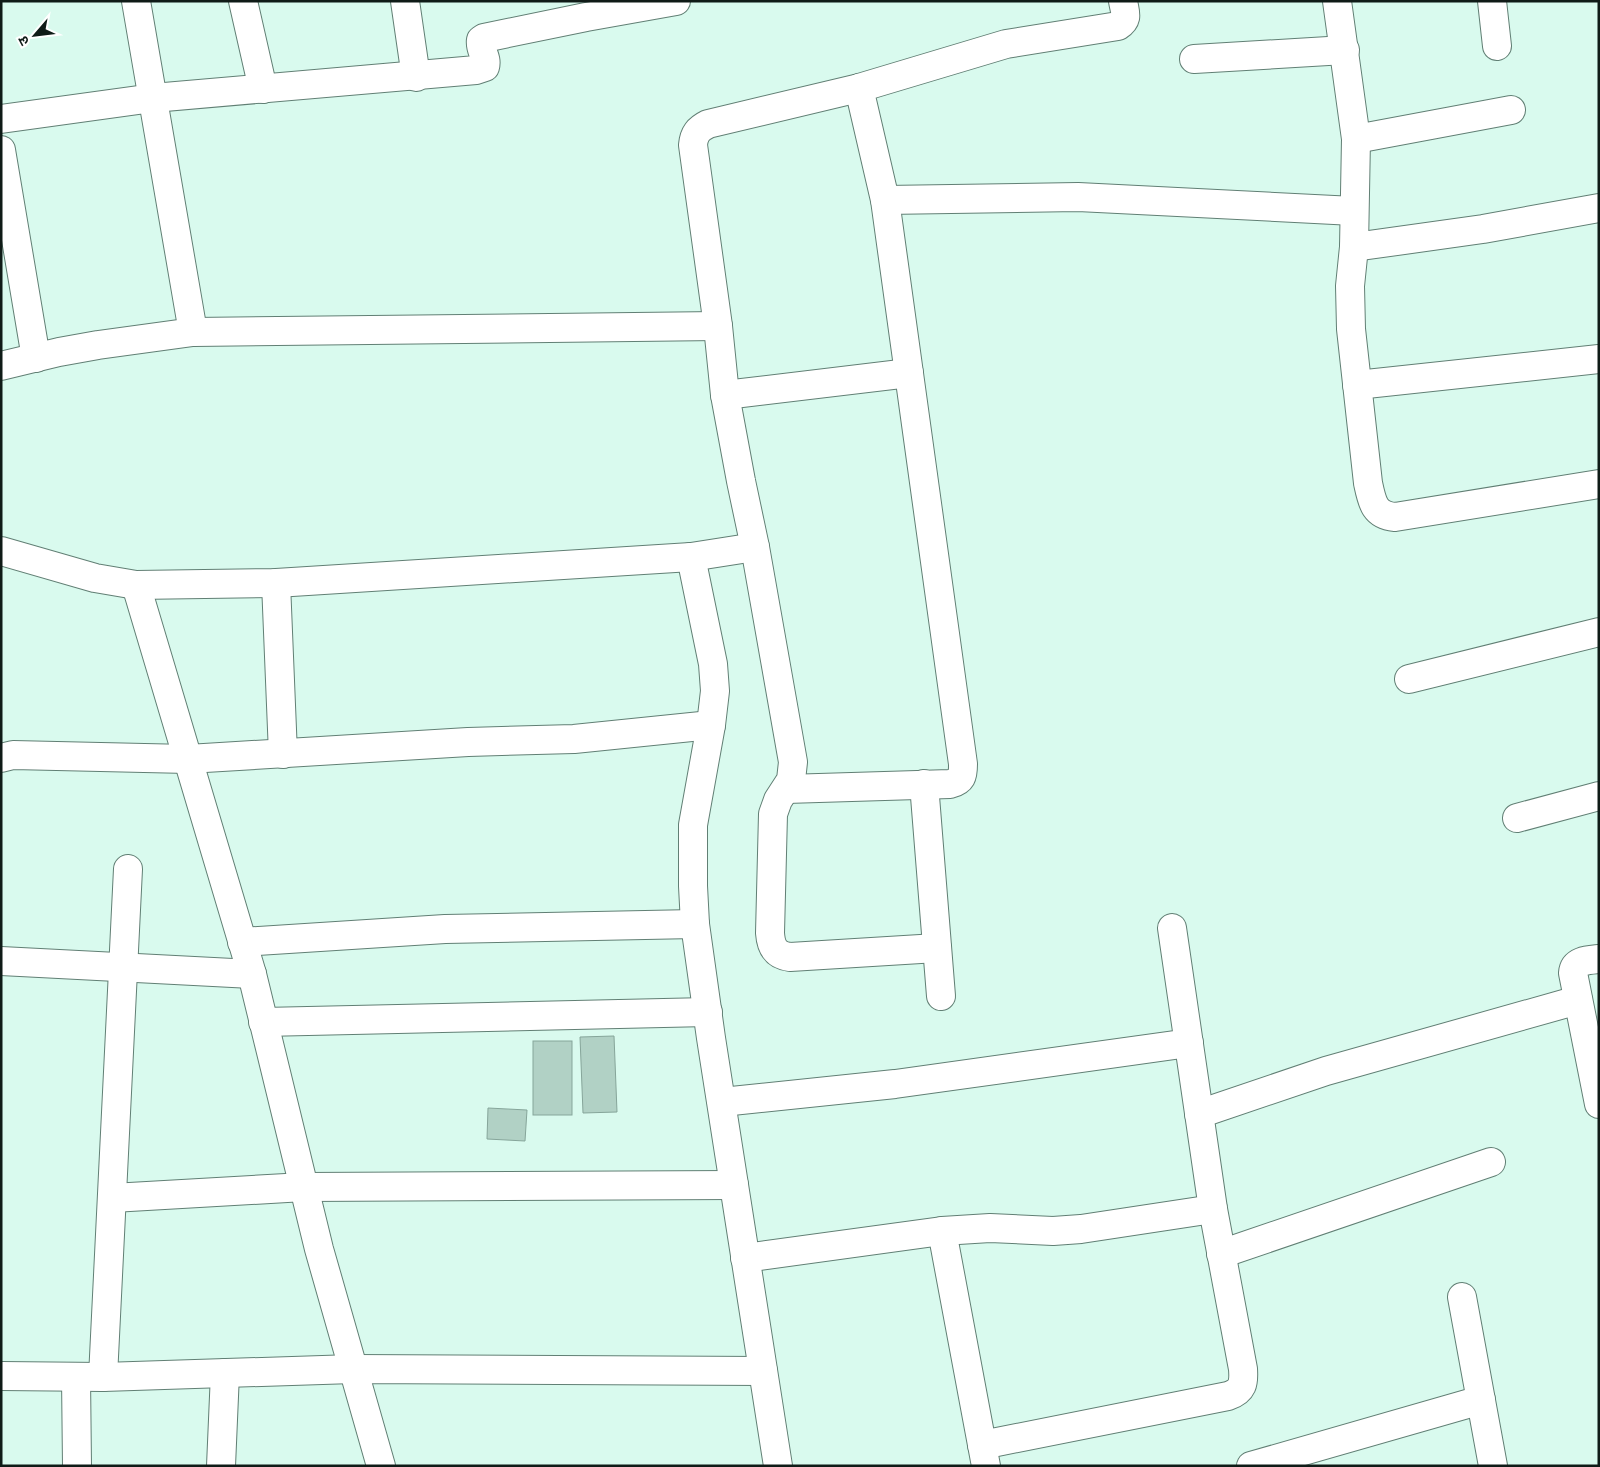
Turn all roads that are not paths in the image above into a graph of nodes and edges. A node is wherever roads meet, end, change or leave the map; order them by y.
1 (136, 1) edge
2 (244, 1) edge
3 (405, 1) edge
4 (676, 1) edge
5 (1123, 1) edge
6 (1337, 1) edge
7 (1492, 1) edge
8 (584, 9) edge
9 (1497, 46) dead end
10 (1344, 50) junction
11 (1194, 59) dead end
12 (416, 77) junction
13 (859, 88) junction
14 (263, 89) junction
15 (153, 98) junction
16 (1511, 110) dead end
17 (1, 120) edge
18 (1356, 139) junction
19 (1, 150) edge
20 (885, 200) junction
21 (1599, 208) edge
22 (1354, 211) junction
23 (1354, 247) junction
24 (718, 326) junction
25 (194, 332) junction
26 (36, 358) junction
27 (1599, 359) edge
28 (1, 366) edge
29 (909, 373) junction
30 (1357, 386) junction
31 (725, 395) junction
32 (1599, 484) edge
33 (755, 547) junction
34 (1, 551) edge
35 (691, 558) junction
36 (276, 582) junction
37 (136, 585) junction
38 (1599, 632) edge
39 (1409, 679) dead end
40 (711, 725) junction
41 (283, 754) junction
42 (1, 758) edge
43 (188, 759) junction
44 (924, 784) junction
45 (786, 789) junction
46 (1599, 796) edge
47 (1517, 818) dead end
48 (128, 869) dead end
49 (695, 924) junction
50 (1172, 928) dead end
51 (242, 942) junction
52 (937, 948) junction
53 (1599, 958) edge
54 (1, 961) edge
55 (123, 967) junction
56 (252, 974) junction
57 (941, 996) dead end
58 (1578, 1000) junction
59 (708, 1012) junction
60 (263, 1022) junction
61 (1189, 1043) junction
62 (722, 1102) junction
63 (1599, 1104) edge
64 (1199, 1114) junction
65 (1492, 1162) dead end
66 (734, 1185) junction
67 (304, 1187) junction
68 (112, 1198) junction
69 (1213, 1209) junction
70 (942, 1231) junction
71 (1221, 1254) junction
72 (745, 1258) junction
73 (1462, 1297) dead end
74 (353, 1369) junction
75 (763, 1372) junction
76 (225, 1373) junction
77 (1, 1376) edge
78 (76, 1377) junction
79 (103, 1377) junction
80 (1481, 1400) junction
81 (984, 1455) edge
82 (76, 1466) edge
83 (221, 1466) edge
84 (381, 1466) edge
85 (778, 1466) edge
86 (1251, 1466) edge
87 (1493, 1466) edge

1 - 15 street
2 - 14 street
3 - 12 street
4 - 8 street
5 - 13 street
6 - 10 street
7 - 9 street
8 - 12 street
10 - 11 street
10 - 18 street
12 - 14 street
13 - 20 street
13 - 24 street
14 - 15 street
15 - 17 street
15 - 25 street
16 - 18 street
18 - 22 street
19 - 26 street
20 - 22 street
20 - 29 street
21 - 23 street
22 - 23 street
23 - 30 street
24 - 25 street
24 - 31 street
25 - 26 street
26 - 28 street
27 - 30 street
29 - 31 street
29 - 44 street
30 - 32 street
31 - 33 street
33 - 35 street
33 - 45 street
34 - 37 street
35 - 36 street
35 - 40 street
36 - 37 street
36 - 41 street
37 - 43 street
38 - 39 street
40 - 41 street
40 - 49 street
41 - 43 street
42 - 43 street
43 - 51 street
44 - 45 street
44 - 52 street
45 - 52 street
46 - 47 street
48 - 55 street
49 - 51 street
49 - 59 street
50 - 61 street
51 - 56 street
52 - 57 street
53 - 58 street
54 - 55 street
55 - 56 street
55 - 68 street
56 - 60 street
58 - 63 street
58 - 64 street
59 - 60 street
59 - 62 street
60 - 67 street
61 - 62 street
61 - 64 street
62 - 66 street
64 - 69 street
65 - 71 street
66 - 67 street
66 - 72 street
67 - 68 street
67 - 74 street
68 - 79 street
69 - 70 street
69 - 71 street
70 - 72 street
70 - 81 street
71 - 81 street
72 - 75 street
73 - 80 street
74 - 75 street
74 - 76 street
74 - 84 street
75 - 85 street
76 - 79 street
76 - 83 street
77 - 78 street
78 - 79 street
78 - 82 street
80 - 86 street
80 - 87 street

